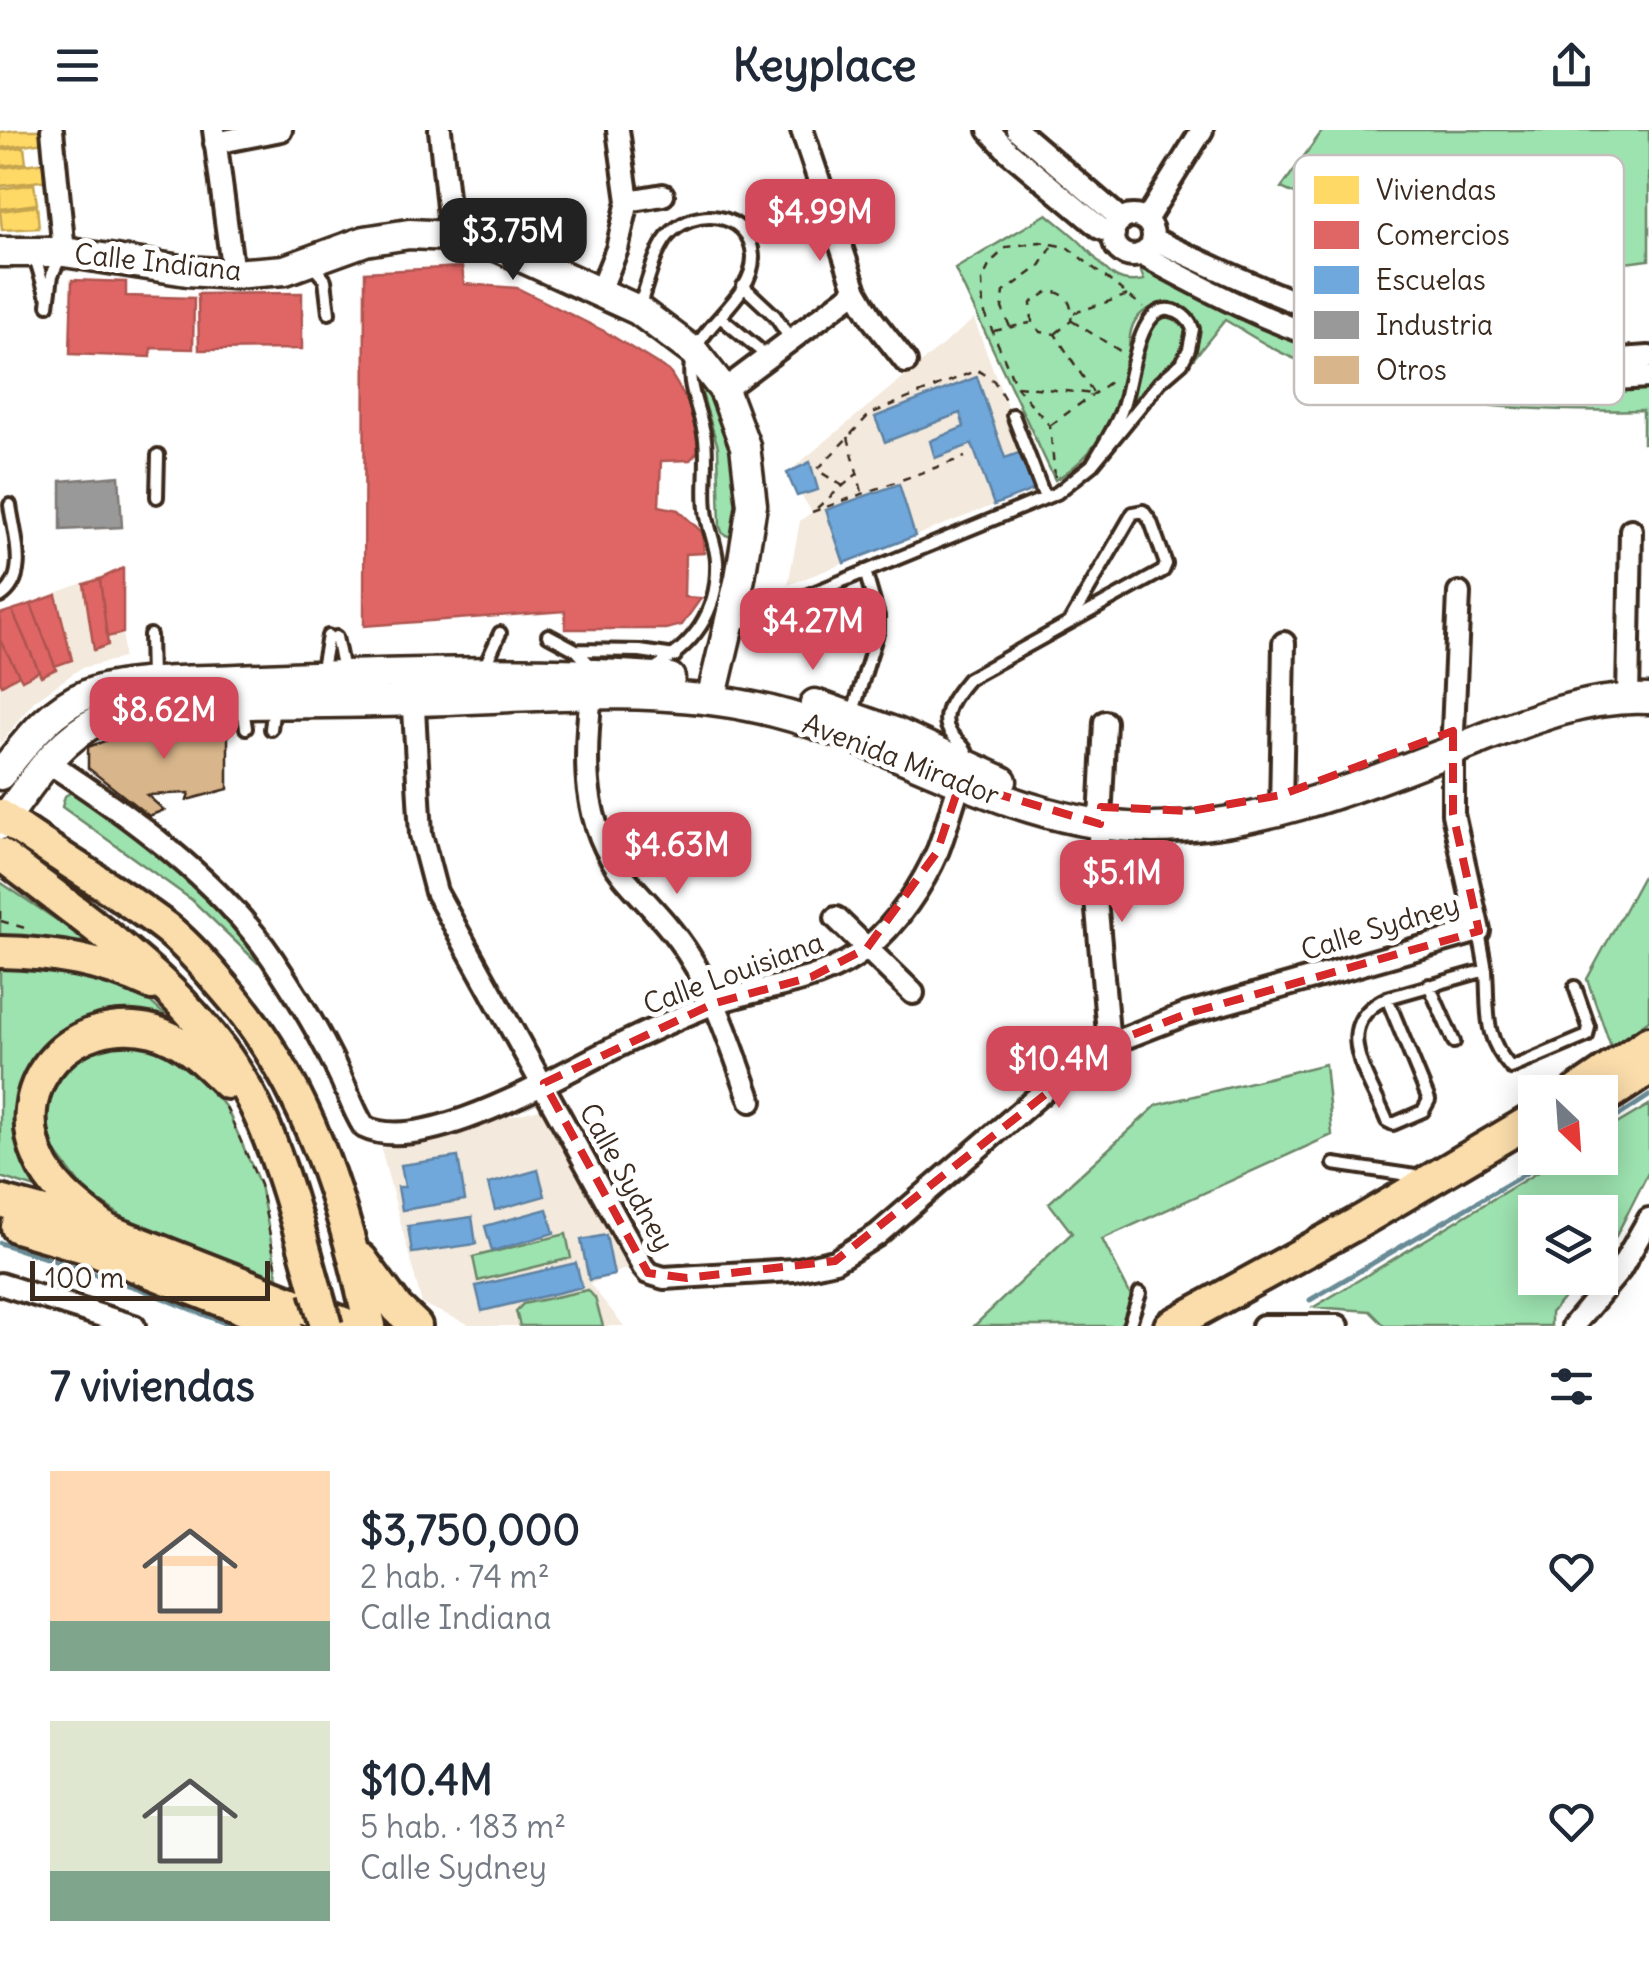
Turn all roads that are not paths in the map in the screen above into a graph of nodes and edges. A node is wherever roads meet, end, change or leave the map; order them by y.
1 (52, 130) edge
2 (282, 130) edge
3 (440, 130) edge
4 (618, 130) edge
5 (802, 130) edge
6 (989, 130) edge
7 (1017, 130) edge
8 (1202, 130) edge
9 (214, 136) edge
10 (662, 195) dead end
11 (628, 201) junction
12 (1118, 227) junction
13 (451, 236) junction
14 (1146, 238) junction
15 (32, 251) junction
16 (0, 252) edge
17 (64, 252) junction
18 (233, 274) junction
19 (743, 286) junction
20 (600, 290) junction
21 (856, 292) junction
22 (638, 310) junction
23 (720, 318) junction
24 (1294, 326) edge
25 (791, 340) junction
26 (694, 352) junction
27 (768, 357) junction
28 (1649, 357) edge
29 (1624, 361) edge
30 (906, 362) dead end
31 (1624, 375) edge
32 (1649, 377) edge
33 (724, 390) junction
34 (1014, 415) road end
35 (158, 454) dead end
36 (1092, 465) junction
37 (1051, 496) junction
38 (157, 497) dead end
39 (10, 505) dead end
40 (1631, 530) dead end
41 (866, 571) junction
42 (728, 579) junction
43 (1459, 594) dead end
44 (0, 598) edge
45 (1071, 620) junction
46 (726, 629) junction
47 (500, 632) dead end
48 (150, 634) dead end
49 (548, 635) dead end
50 (1284, 643) dead end
51 (576, 650) junction
52 (675, 656) junction
53 (482, 672) junction
54 (332, 676) junction
55 (641, 676) junction
56 (152, 683) junction
57 (595, 684) junction
58 (413, 688) junction
59 (713, 690) junction
60 (1639, 690) edge
61 (852, 716) junction
62 (1105, 722) dead end
63 (1453, 741) junction
64 (46, 761) junction
65 (964, 774) junction
66 (0, 776) edge
67 (1281, 803) junction
68 (1101, 816) junction
69 (2, 820) edge
70 (0, 854) edge
71 (836, 918) dead end
72 (1479, 931) junction
73 (867, 948) junction
74 (0, 952) edge
75 (1486, 970) junction
76 (1429, 985) junction
77 (1575, 987) dead end
78 (913, 993) dead end
79 (177, 996) junction
80 (1387, 998) junction
81 (715, 1003) junction
82 (1454, 1042) dead end
83 (1649, 1042) edge
84 (1109, 1044) junction
85 (1649, 1068) edge
86 (1601, 1075) edge
87 (544, 1083) junction
88 (1618, 1089) edge
89 (751, 1102) dead end
90 (262, 1120) junction
91 (1518, 1128) edge
92 (1518, 1152) edge
93 (1334, 1164) dead end
94 (1432, 1179) junction
95 (0, 1201) edge
96 (1649, 1219) edge
97 (0, 1222) edge
98 (106, 1230) junction
99 (354, 1248) junction
100 (0, 1284) edge
101 (1140, 1293) dead end
102 (134, 1326) edge
103 (286, 1326) edge
104 (326, 1326) edge
105 (351, 1326) edge
106 (370, 1326) edge
107 (416, 1326) edge
108 (1129, 1326) edge
109 (1170, 1326) edge
110 (1215, 1326) edge
111 (1263, 1326) edge
112 (1338, 1326) edge
113 (1573, 1326) edge

1 - 17 street
2 - 9 street
3 - 13 street
4 - 11 street
5 - 21 street
6 - 12 street
7 - 12 street
8 - 14 street
9 - 18 street
10 - 11 street
11 - 20 street
12 - 14 street
12 - 14 street
13 - 18 main road, Calle Indiana
13 - 20 main road, Calle Indiana
14 - 24 street
15 - 16 main road, Calle Indiana
15 - 17 main road, Calle Indiana
15 - 17 lane
17 - 18 main road, Calle Indiana
19 - 22 lane
19 - 23 lane
19 - 25 lane
20 - 22 main road, Calle Indiana
21 - 25 street
21 - 30 street
22 - 26 main road, Calle Indiana
23 - 26 lane
23 - 27 lane
25 - 27 street
26 - 33 main road, Calle Indiana
26 - 42 lane
27 - 33 street
28 - 29 street
31 - 32 street
33 - 42 main road, Calle Indiana
34 - 37 lane
35 - 38 lane
36 - 36 lane
36 - 37 lane
37 - 41 lane
39 - 44 lane
40 - 60 street
41 - 46 lane
41 - 61 lane
42 - 46 main road, Calle Indiana
42 - 52 lane
43 - 63 street, Calle Sydney
45 - 45 lane
45 - 65 lane
46 - 59 main road, Calle Indiana
47 - 53 lane
48 - 56 lane
49 - 51 lane
50 - 67 street
51 - 52 lane
51 - 57 lane
52 - 55 lane
53 - 57 main road, Avenida Mirador
53 - 58 main road, Avenida Mirador
54 - 54 lane
54 - 56 main road, Avenida Mirador
54 - 58 main road, Avenida Mirador
55 - 57 main road, Avenida Mirador
55 - 59 main road, Avenida Mirador
56 - 66 main road, Avenida Mirador
57 - 58 main road, Avenida Mirador
57 - 59 main road, Avenida Mirador
57 - 81 street
58 - 64 main road, Avenida Mirador
58 - 87 street, Calle Sydney
59 - 61 main road, Avenida Mirador
59 - 65 main road, Avenida Mirador
60 - 63 main road, Avenida Mirador
61 - 65 main road, Avenida Mirador
62 - 68 street
63 - 67 main road, Avenida Mirador
63 - 72 street, Calle Sydney
64 - 69 main road, Avenida Mirador
64 - 87 street, Calle Louisiana
65 - 68 main road, Avenida Mirador
65 - 73 street, Calle Louisiana
67 - 68 main road, Avenida Mirador
68 - 84 street
69 - 99 main road
70 - 79 main road
71 - 73 street
72 - 75 lane
72 - 84 street, Calle Sydney
73 - 78 street
73 - 81 street, Calle Louisiana
74 - 79 main road
75 - 76 lane
75 - 77 lane
76 - 80 lane
76 - 82 lane
79 - 90 main road
80 - 80 lane
81 - 87 street, Calle Louisiana
81 - 89 street
83 - 86 main road
84 - 87 street, Calle Sydney
85 - 88 main road
90 - 98 main road
90 - 104 main road, bridge
91 - 94 main road
92 - 110 main road
93 - 94 lane
94 - 109 main road
95 - 98 main road
96 - 113 street
97 - 103 main road
98 - 105 main road
99 - 106 main road
99 - 107 main road
100 - 102 street
101 - 108 lane
111 - 112 street

